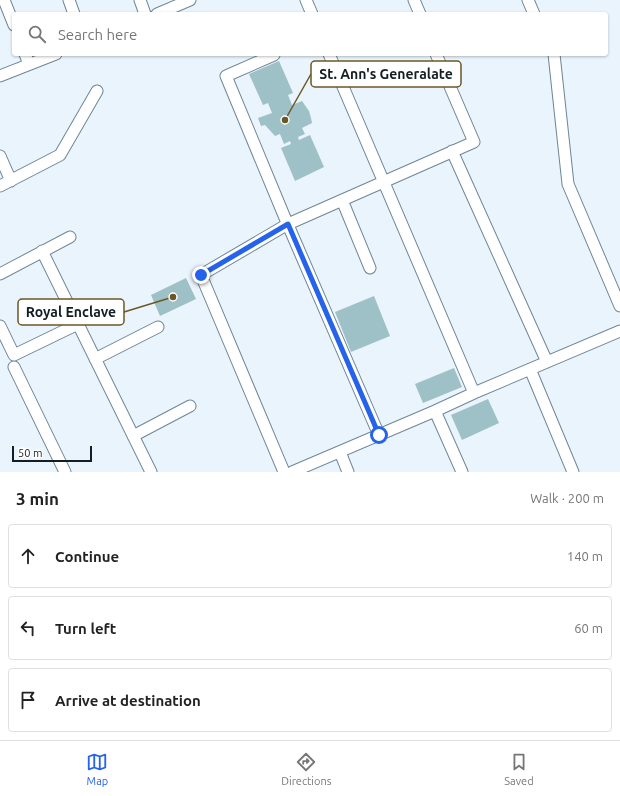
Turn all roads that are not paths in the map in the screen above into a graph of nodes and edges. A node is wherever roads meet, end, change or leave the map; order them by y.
1 (4, 0) edge
2 (69, 0) edge
3 (140, 0) edge
4 (190, 0) edge
5 (306, 0) edge
6 (414, 0) edge
7 (528, 0) edge
8 (73, 12) edge
9 (144, 12) edge
10 (162, 12) edge
11 (311, 12) edge
12 (419, 12) edge
13 (533, 12) edge
14 (12, 20) edge
15 (44, 56) edge
16 (272, 56) edge
17 (330, 56) edge
18 (437, 56) edge
19 (554, 56) edge
20 (27, 59) edge
21 (0, 76) edge
22 (97, 91) dead end
23 (452, 151) junction
24 (0, 156) edge
25 (11, 181) junction
26 (383, 182) junction
27 (0, 186) edge
28 (342, 200) junction
29 (288, 224) junction
30 (70, 237) dead end
31 (42, 251) junction
32 (370, 268) dead end
33 (0, 274) edge
34 (620, 306) edge
35 (78, 324) junction
36 (0, 326) edge
37 (158, 327) dead end
38 (620, 331) edge
39 (95, 358) junction
40 (546, 362) junction
41 (14, 367) dead end
42 (530, 369) junction
43 (474, 393) junction
44 (190, 406) dead end
45 (435, 411) junction
46 (379, 435) junction
47 (133, 436) junction
48 (340, 452) junction
49 (65, 472) edge
50 (151, 472) edge
51 (284, 472) edge
52 (292, 472) edge
53 (348, 472) edge
54 (462, 472) edge
55 (573, 472) edge

1 - 14 street
2 - 8 street
3 - 9 street
4 - 10 street
5 - 11 street
6 - 12 street
7 - 13 street
15 - 20 street
16 - 29 street
17 - 26 street
18 - 23 street
19 - 34 street
20 - 21 street
22 - 25 street
23 - 26 street
23 - 40 street
24 - 25 street
25 - 27 street
26 - 28 street
26 - 43 street
28 - 29 street
28 - 32 street
29 - 46 street
29 - 51 street
30 - 31 street
31 - 33 street
31 - 35 street
35 - 36 street
35 - 39 street
37 - 39 street
38 - 40 street
39 - 47 street
40 - 42 street
41 - 49 street
42 - 43 street
42 - 55 street
43 - 45 street
44 - 47 street
45 - 46 street
45 - 54 street
46 - 48 street
47 - 50 street
48 - 52 street
48 - 53 street

